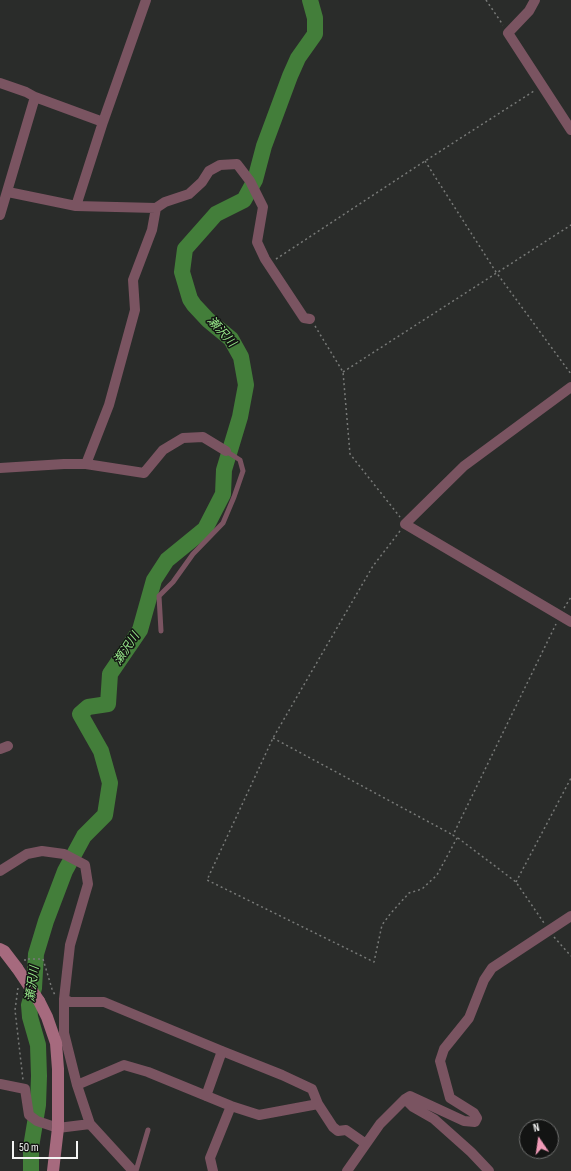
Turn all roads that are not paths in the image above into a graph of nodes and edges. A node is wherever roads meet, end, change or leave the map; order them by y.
1 (146, 0) edge
2 (535, 0) edge
3 (0, 83) edge
4 (35, 97) junction
5 (103, 122) junction
6 (571, 130) edge
7 (8, 192) junction
8 (76, 206) junction
9 (156, 208) junction
10 (0, 215) edge
11 (310, 319) road end
12 (571, 387) edge
13 (226, 451) joint
14 (86, 464) junction
15 (0, 468) edge
16 (571, 622) edge
17 (161, 631) dead end
18 (0, 871) edge
19 (571, 916) edge
20 (0, 949) edge
21 (64, 999) junction
22 (222, 1051) junction
23 (0, 1084) edge
24 (77, 1084) junction
25 (206, 1096) junction
26 (405, 1099) junction
27 (318, 1104) junction
28 (231, 1106) junction
29 (90, 1124) junction
30 (58, 1128) junction
31 (148, 1130) dead end
32 (366, 1144) junction
33 (53, 1171) edge
34 (135, 1171) edge
35 (213, 1171) edge
36 (347, 1171) edge
37 (489, 1171) edge

1 - 5 street
2 - 6 street
3 - 4 street
4 - 5 street
4 - 7 street
5 - 8 street
7 - 8 street
7 - 10 street
8 - 9 street
9 - 11 street
9 - 14 street
12 - 16 street
13 - 14 street
13 - 17 lane
14 - 15 street
18 - 21 street
19 - 26 street
20 - 30 main road, bridge
21 - 22 street
21 - 24 street
22 - 25 street
22 - 27 street
23 - 30 street
24 - 25 street
24 - 29 street
25 - 28 street
26 - 32 street
26 - 37 street
27 - 28 street
27 - 32 street
28 - 35 street
29 - 30 street
29 - 34 street
30 - 33 main road
31 - 34 lane
32 - 36 street

